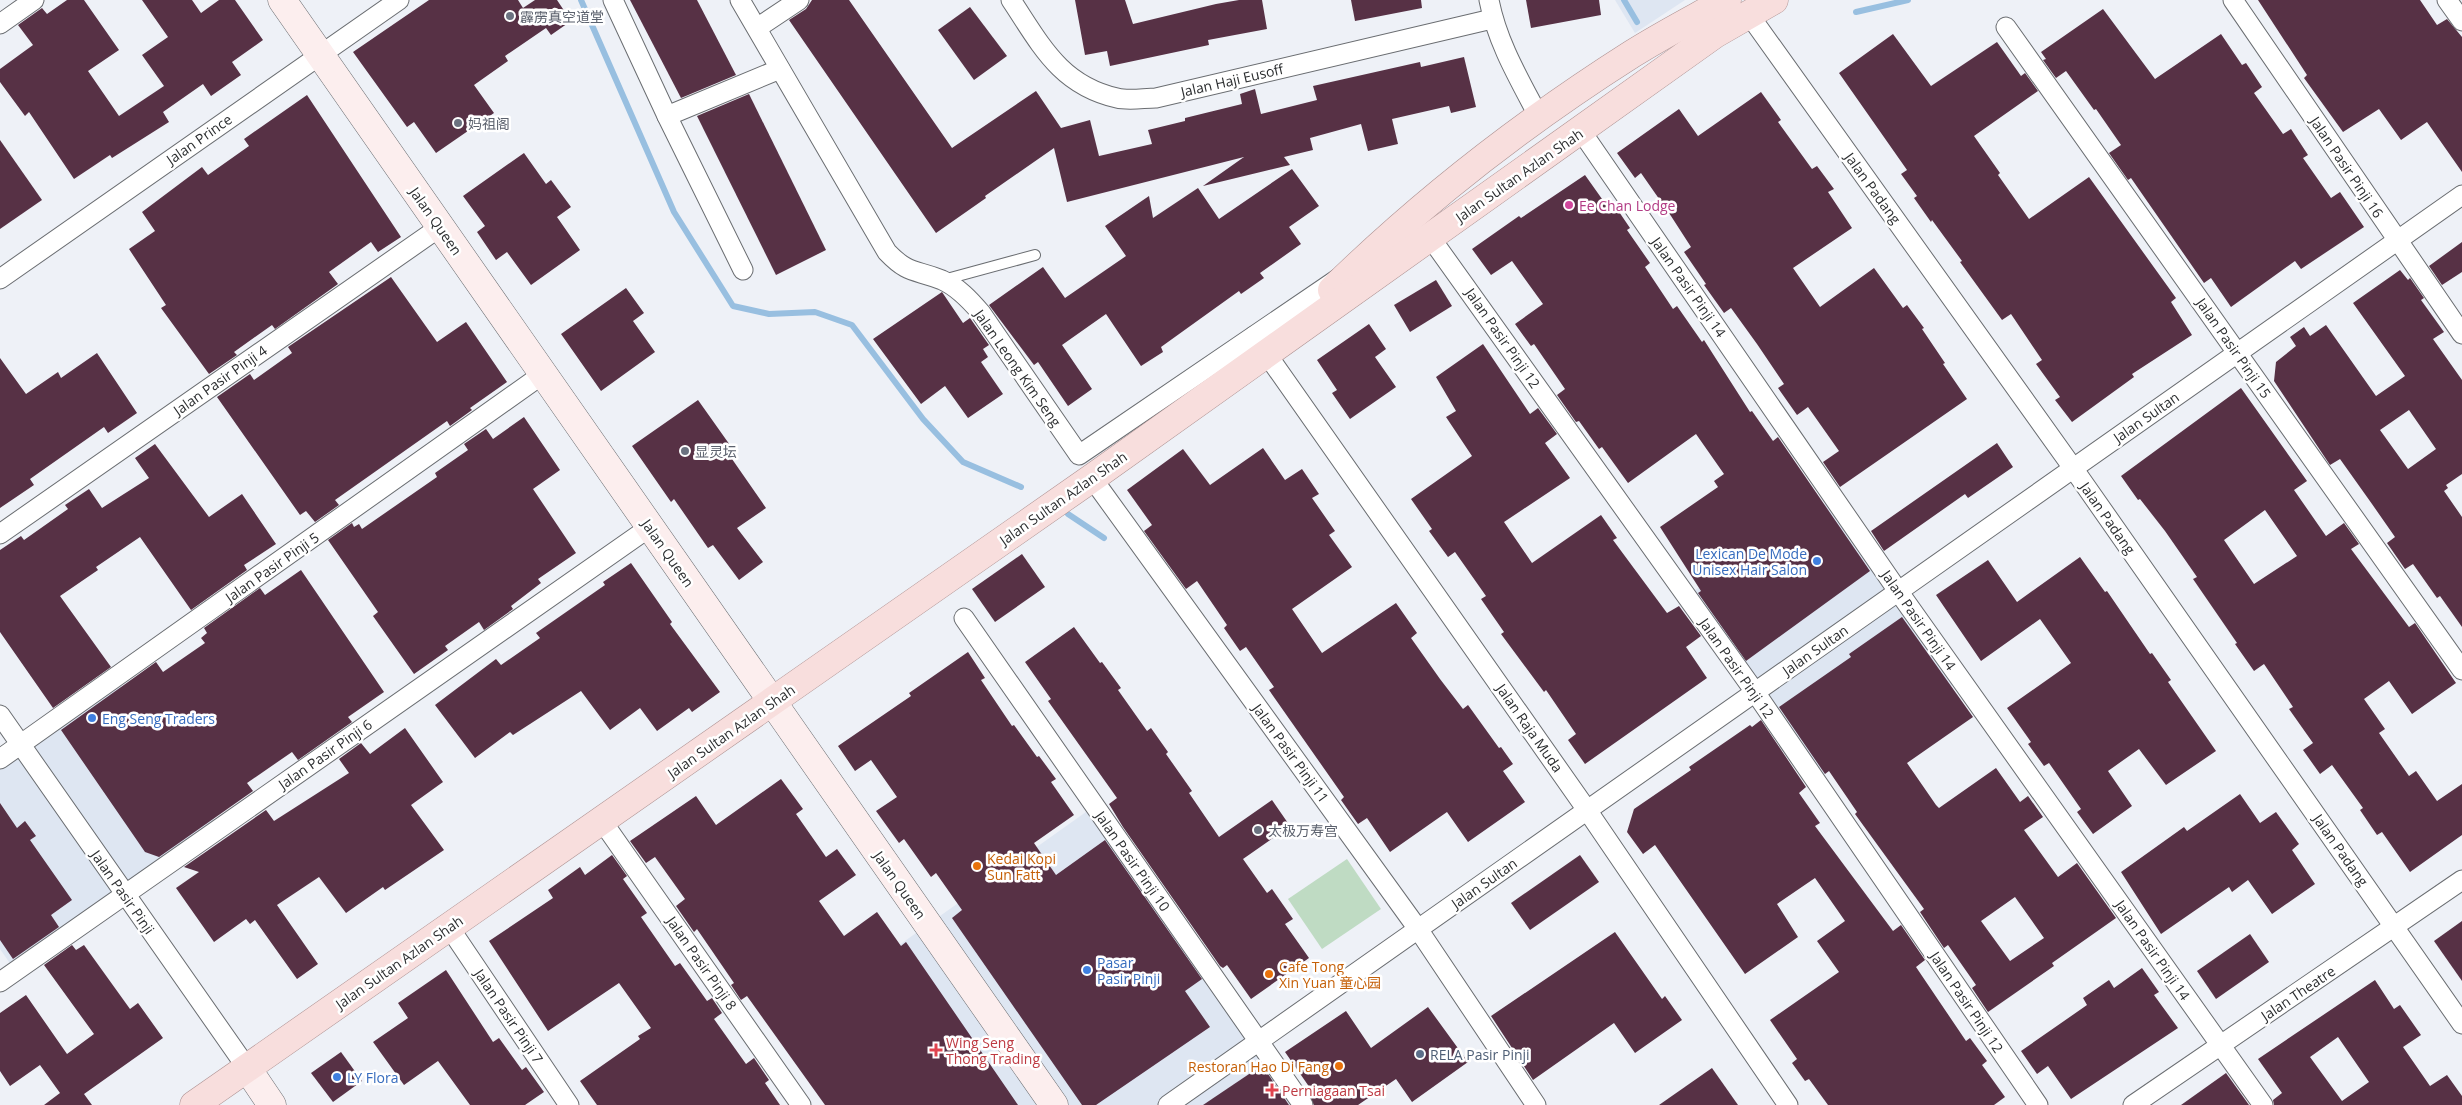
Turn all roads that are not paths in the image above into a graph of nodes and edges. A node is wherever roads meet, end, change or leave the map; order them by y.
1 (34, 0) edge
2 (282, 0) edge
3 (399, 0) edge
4 (613, 0) edge
5 (740, 0) edge
6 (799, 0) edge
7 (1011, 0) edge
8 (1489, 0) edge
9 (1727, 0) edge
10 (1774, 0) edge
11 (2233, 0) edge
12 (2447, 0) edge
13 (1750, 16) junction
14 (1492, 19) junction
15 (2462, 21) edge
16 (0, 24) edge
17 (2006, 27) dead end
18 (757, 28) junction
19 (1716, 34) junction
20 (320, 54) junction
21 (780, 69) junction
22 (667, 116) junction
23 (1539, 117) junction
24 (1581, 131) junction
25 (2462, 195) edge
26 (440, 227) junction
27 (1430, 237) junction
28 (2398, 240) junction
29 (1035, 255) dead end
30 (743, 270) dead end
31 (0, 279) edge
32 (942, 280) junction
33 (2462, 334) edge
34 (1260, 345) junction
35 (2237, 353) junction
36 (543, 374) junction
37 (2073, 468) junction
38 (1092, 478) junction
39 (650, 527) junction
40 (0, 534) edge
41 (1898, 591) junction
42 (964, 618) dead end
43 (2462, 670) edge
44 (1755, 692) junction
45 (772, 702) junction
46 (0, 715) edge
47 (21, 745) junction
48 (0, 759) edge
49 (1587, 810) junction
50 (602, 821) junction
51 (2462, 880) edge
52 (125, 894) junction
53 (449, 927) junction
54 (2395, 927) junction
55 (1418, 929) junction
56 (0, 982) edge
57 (2462, 1024) edge
58 (1259, 1041) junction
59 (2221, 1046) junction
60 (247, 1068) junction
61 (194, 1105) edge
62 (272, 1105) edge
63 (569, 1105) edge
64 (801, 1105) edge
65 (1054, 1105) edge
66 (1168, 1105) edge
67 (1303, 1105) edge
68 (1536, 1105) edge
69 (1788, 1105) edge
70 (2038, 1105) edge
71 (2134, 1105) edge
72 (2263, 1105) edge

1 - 16 street
2 - 20 main road, Jalan Queen
3 - 20 street, Jalan Prince
4 - 22 street
5 - 18 street, Jalan Leong Kim Seng
6 - 18 street
7 - 14 street, Jalan Haji Eusoff
8 - 14 street
9 - 23 main road, Jalan Sultan Azlan Shah
10 - 13 main road, Jalan Sultan Azlan Shah
11 - 28 street, Jalan Pasir Pinji 16
12 - 15 street
13 - 19 main road, Jalan Sultan Azlan Shah
13 - 37 street, Jalan Padang
14 - 23 street
17 - 35 street, Jalan Pasir Pinji 15
18 - 21 street, Jalan Leong Kim Seng
19 - 23 main road
19 - 24 main road, Jalan Sultan Azlan Shah
20 - 26 main road, Jalan Queen
20 - 31 street, Jalan Prince
21 - 22 street
21 - 32 street, Jalan Leong Kim Seng
22 - 30 street
23 - 27 main road
23 - 34 main road, Jalan Sultan Azlan Shah
24 - 27 main road, Jalan Sultan Azlan Shah
24 - 41 street, Jalan Pasir Pinji 14
25 - 28 street, Jalan Sultan
26 - 36 main road, Jalan Queen
26 - 40 street, Jalan Pasir Pinji 4
27 - 34 main road, Jalan Sultan Azlan Shah
27 - 44 street, Jalan Pasir Pinji 12
28 - 33 street, Jalan Pasir Pinji 16
28 - 35 street, Jalan Sultan
29 - 32 lane
32 - 34 street, Jalan Leong Kim Seng
34 - 38 main road, Jalan Sultan Azlan Shah
34 - 49 street, Jalan Raja Muda
35 - 37 street, Jalan Sultan
35 - 43 street, Jalan Pasir Pinji 15
36 - 39 main road, Jalan Queen
36 - 47 street, Jalan Pasir Pinji 5
37 - 41 street, Jalan Sultan
37 - 54 street, Jalan Padang
38 - 45 main road, Jalan Sultan Azlan Shah
38 - 55 street, Jalan Pasir Pinji 11
39 - 45 main road, Jalan Queen
39 - 52 street, Jalan Pasir Pinji 6
41 - 44 street, Jalan Sultan
41 - 59 street, Jalan Pasir Pinji 14
42 - 58 street, Jalan Pasir Pinji 10
44 - 49 street, Jalan Sultan
44 - 70 street, Jalan Pasir Pinji 12
45 - 50 main road, Jalan Sultan Azlan Shah
45 - 65 main road, Jalan Queen
46 - 47 street, Jalan Pasir Pinji
47 - 48 street, Jalan Pasir Pinji 5
47 - 52 street, Jalan Pasir Pinji
49 - 55 street, Jalan Sultan
49 - 69 street, Jalan Raja Muda
50 - 53 main road, Jalan Sultan Azlan Shah
50 - 64 street, Jalan Pasir Pinji 8
51 - 54 street, Jalan Theatre
52 - 56 street, Jalan Pasir Pinji 6
52 - 60 street, Jalan Pasir Pinji
53 - 60 main road, Jalan Sultan Azlan Shah
53 - 63 street, Jalan Pasir Pinji 7
54 - 57 street, Jalan Padang
54 - 59 street, Jalan Theatre
55 - 58 street, Jalan Sultan
55 - 68 street, Jalan Pasir Pinji 11
58 - 66 street, Jalan Sultan
58 - 67 street, Jalan Pasir Pinji 10
59 - 71 street, Jalan Theatre
59 - 72 street, Jalan Pasir Pinji 14
60 - 61 main road, Jalan Sultan Azlan Shah
60 - 62 main road

